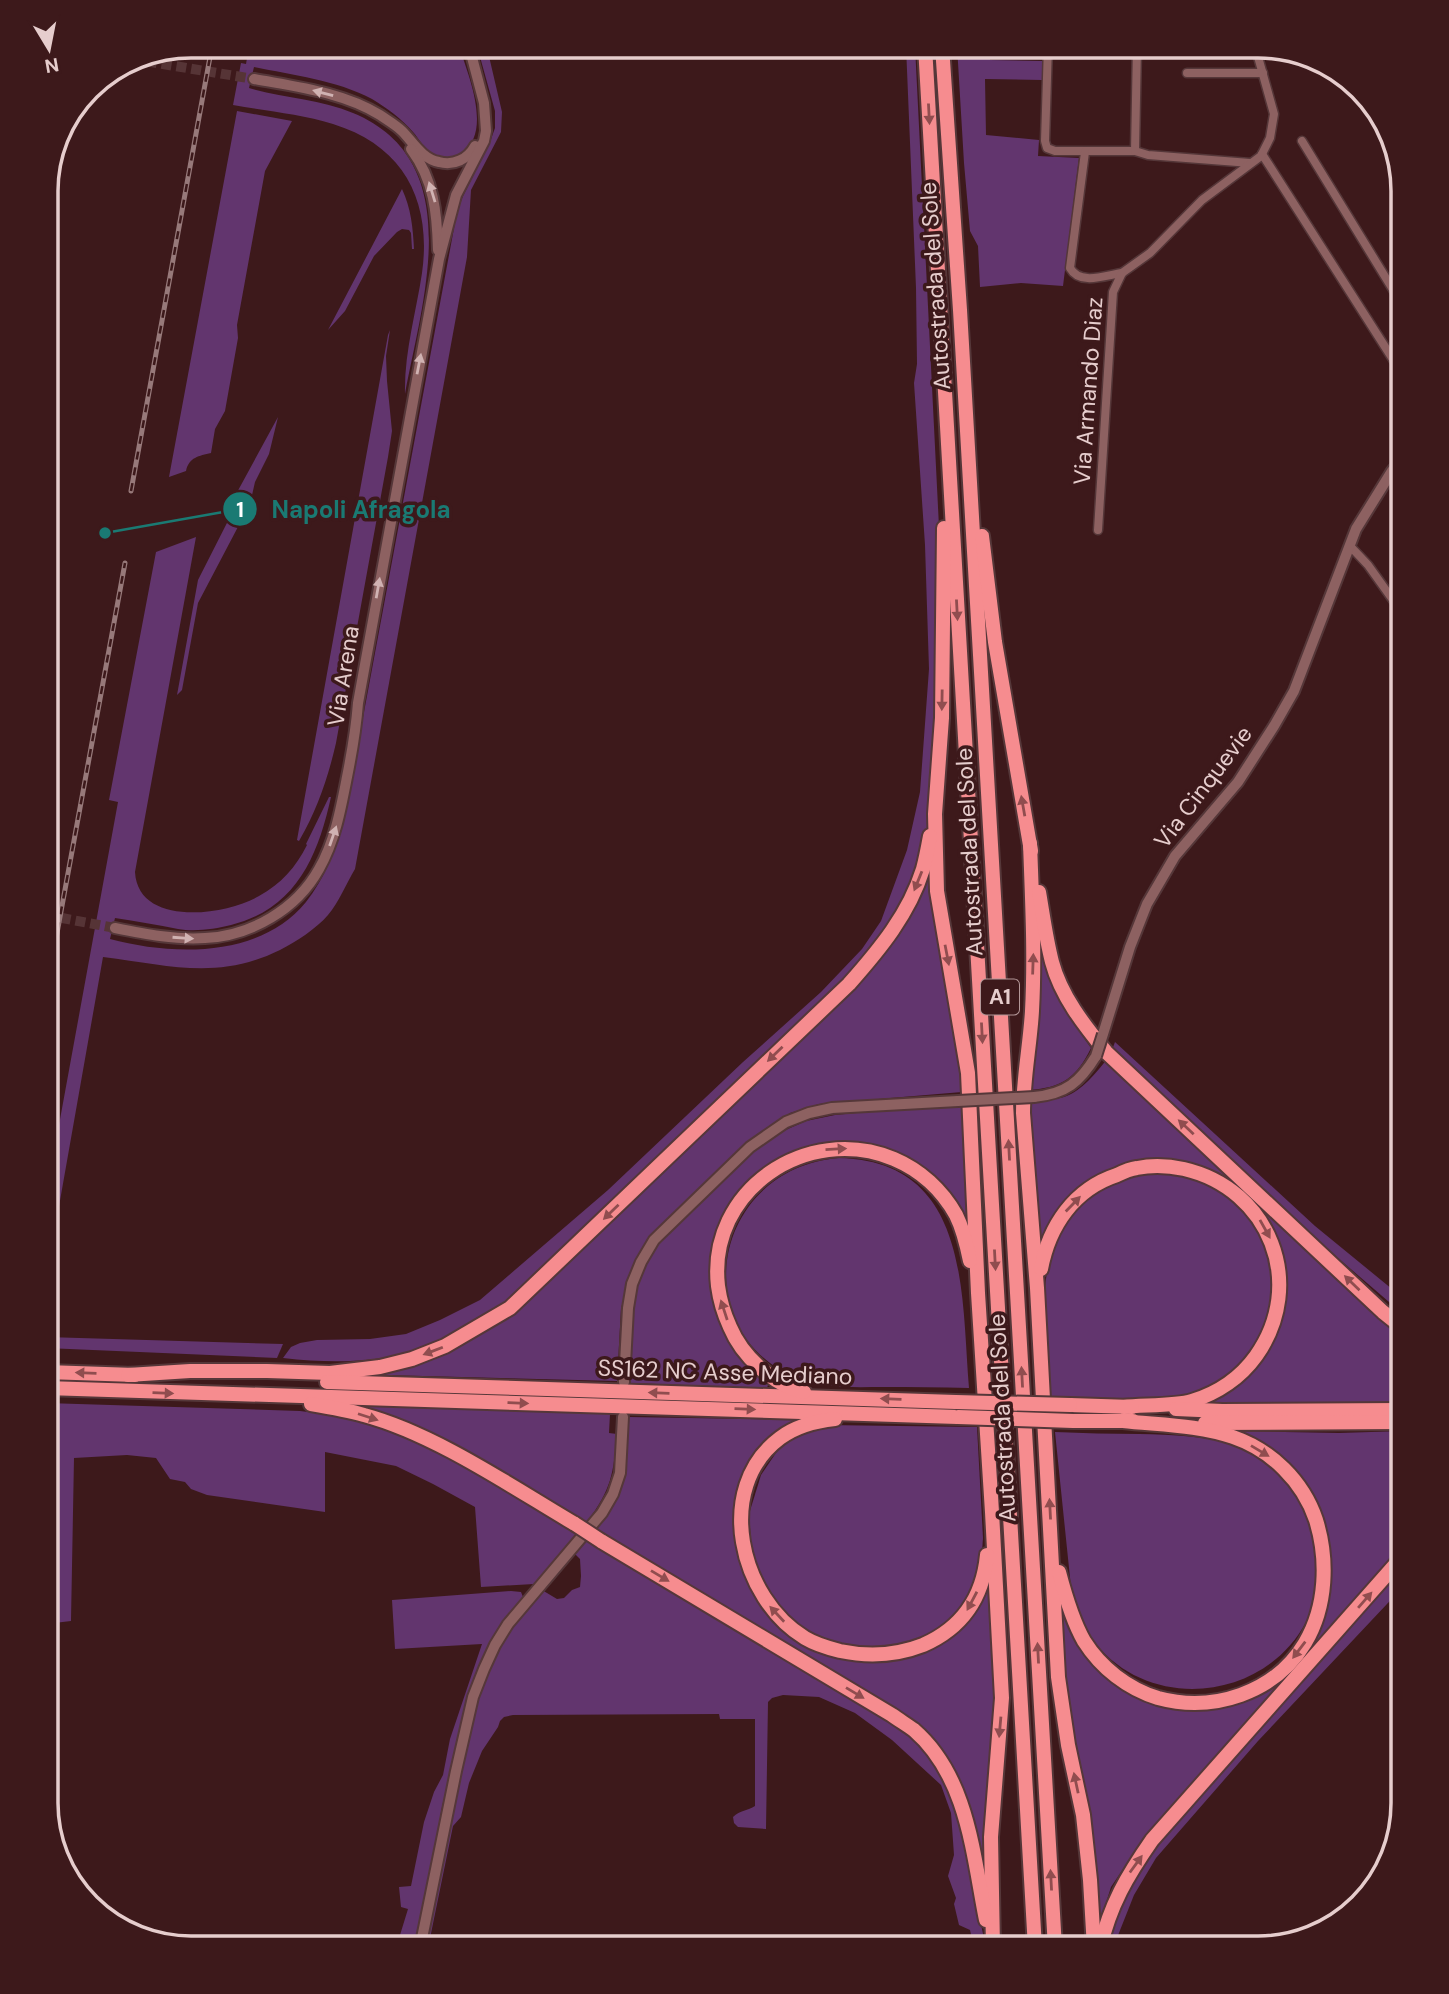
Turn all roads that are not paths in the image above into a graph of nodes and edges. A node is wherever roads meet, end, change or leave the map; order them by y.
1 (472, 58) edge
2 (926, 58) edge
3 (943, 58) edge
4 (1048, 58) edge
5 (1137, 58) edge
6 (1259, 58) edge
7 (1188, 73) dead end
8 (1263, 73) junction
9 (254, 79) tunnel mouth
10 (385, 119) junction
11 (486, 124) junction
12 (1302, 141) dead end
13 (1135, 151) junction
14 (1085, 152) junction
15 (1262, 154) junction
16 (1250, 163) junction
17 (439, 260) junction
18 (1122, 273) junction
19 (1391, 285) edge
20 (940, 313) junction
21 (1391, 354) edge
22 (965, 399) junction
23 (1390, 475) edge
24 (1098, 530) dead end
25 (1350, 546) junction
26 (1391, 596) edge
27 (935, 814) junction
28 (1030, 843) junction
29 (115, 928) tunnel mouth
30 (1037, 1287) junction
31 (978, 1293) junction
32 (1391, 1318) edge
33 (58, 1372) edge
34 (301, 1377) junction
35 (624, 1382) dead end
36 (58, 1388) edge
37 (825, 1397) junction
38 (302, 1400) junction
39 (1391, 1410) edge
40 (869, 1413) junction
41 (1123, 1414) junction
42 (623, 1417) dead end
43 (1391, 1422) edge
44 (992, 1512) junction
45 (1051, 1534) junction
46 (1391, 1571) edge
47 (422, 1936) edge
48 (990, 1936) edge
49 (993, 1936) edge
50 (1034, 1936) edge
51 (1054, 1936) edge
52 (1093, 1936) edge
53 (1104, 1936) edge

1 - 11 street, Via Arena
2 -> 20 highway, Autostrada del Sole / A1
3 - 22 highway, Autostrada del Sole / A1
4 - 14 street
5 - 13 street
6 - 8 street
7 - 8 street
8 - 15 street
10 -> 9 street, Via Arena
10 - 11 street, Via Arena
17 -> 10 street, Via Arena
11 - 17 street, Via Arena
12 - 19 street
13 - 14 street
13 - 16 street
14 - 18 street
15 - 16 street, Via Armando Diaz
15 - 21 street
16 - 18 street, Via Armando Diaz
29 -> 17 street, Via Arena
18 - 24 street, Via Armando Diaz
20 -> 27 highway
20 -> 50 highway, Autostrada del Sole / A1
28 -> 22 highway
51 -> 22 highway, Autostrada del Sole / A1
23 - 25 street, Via Cinquevie
25 - 26 street
25 - 35 street, Via Cinquevie, bridge
27 -> 31 highway
27 -> 34 highway
30 -> 28 highway
32 -> 28 highway
30 -> 41 highway
45 -> 30 highway
37 -> 31 highway
31 - 44 highway
34 -> 33 highway
37 -> 34 highway, SS162 NC Asse Mediano
36 -> 38 highway
41 -> 37 highway, SS162 NC Asse Mediano, bridge
38 -> 40 highway, SS162 NC Asse Mediano
38 -> 48 highway, bridge
39 - 41 highway, SS162 NC Asse Mediano
40 - 41 highway, SS162 NC Asse Mediano, bridge
44 -> 40 highway
41 - 43 highway, SS162 NC Asse Mediano
41 -> 45 highway
42 - 47 street
44 -> 49 highway
52 -> 45 highway
53 -> 46 highway

